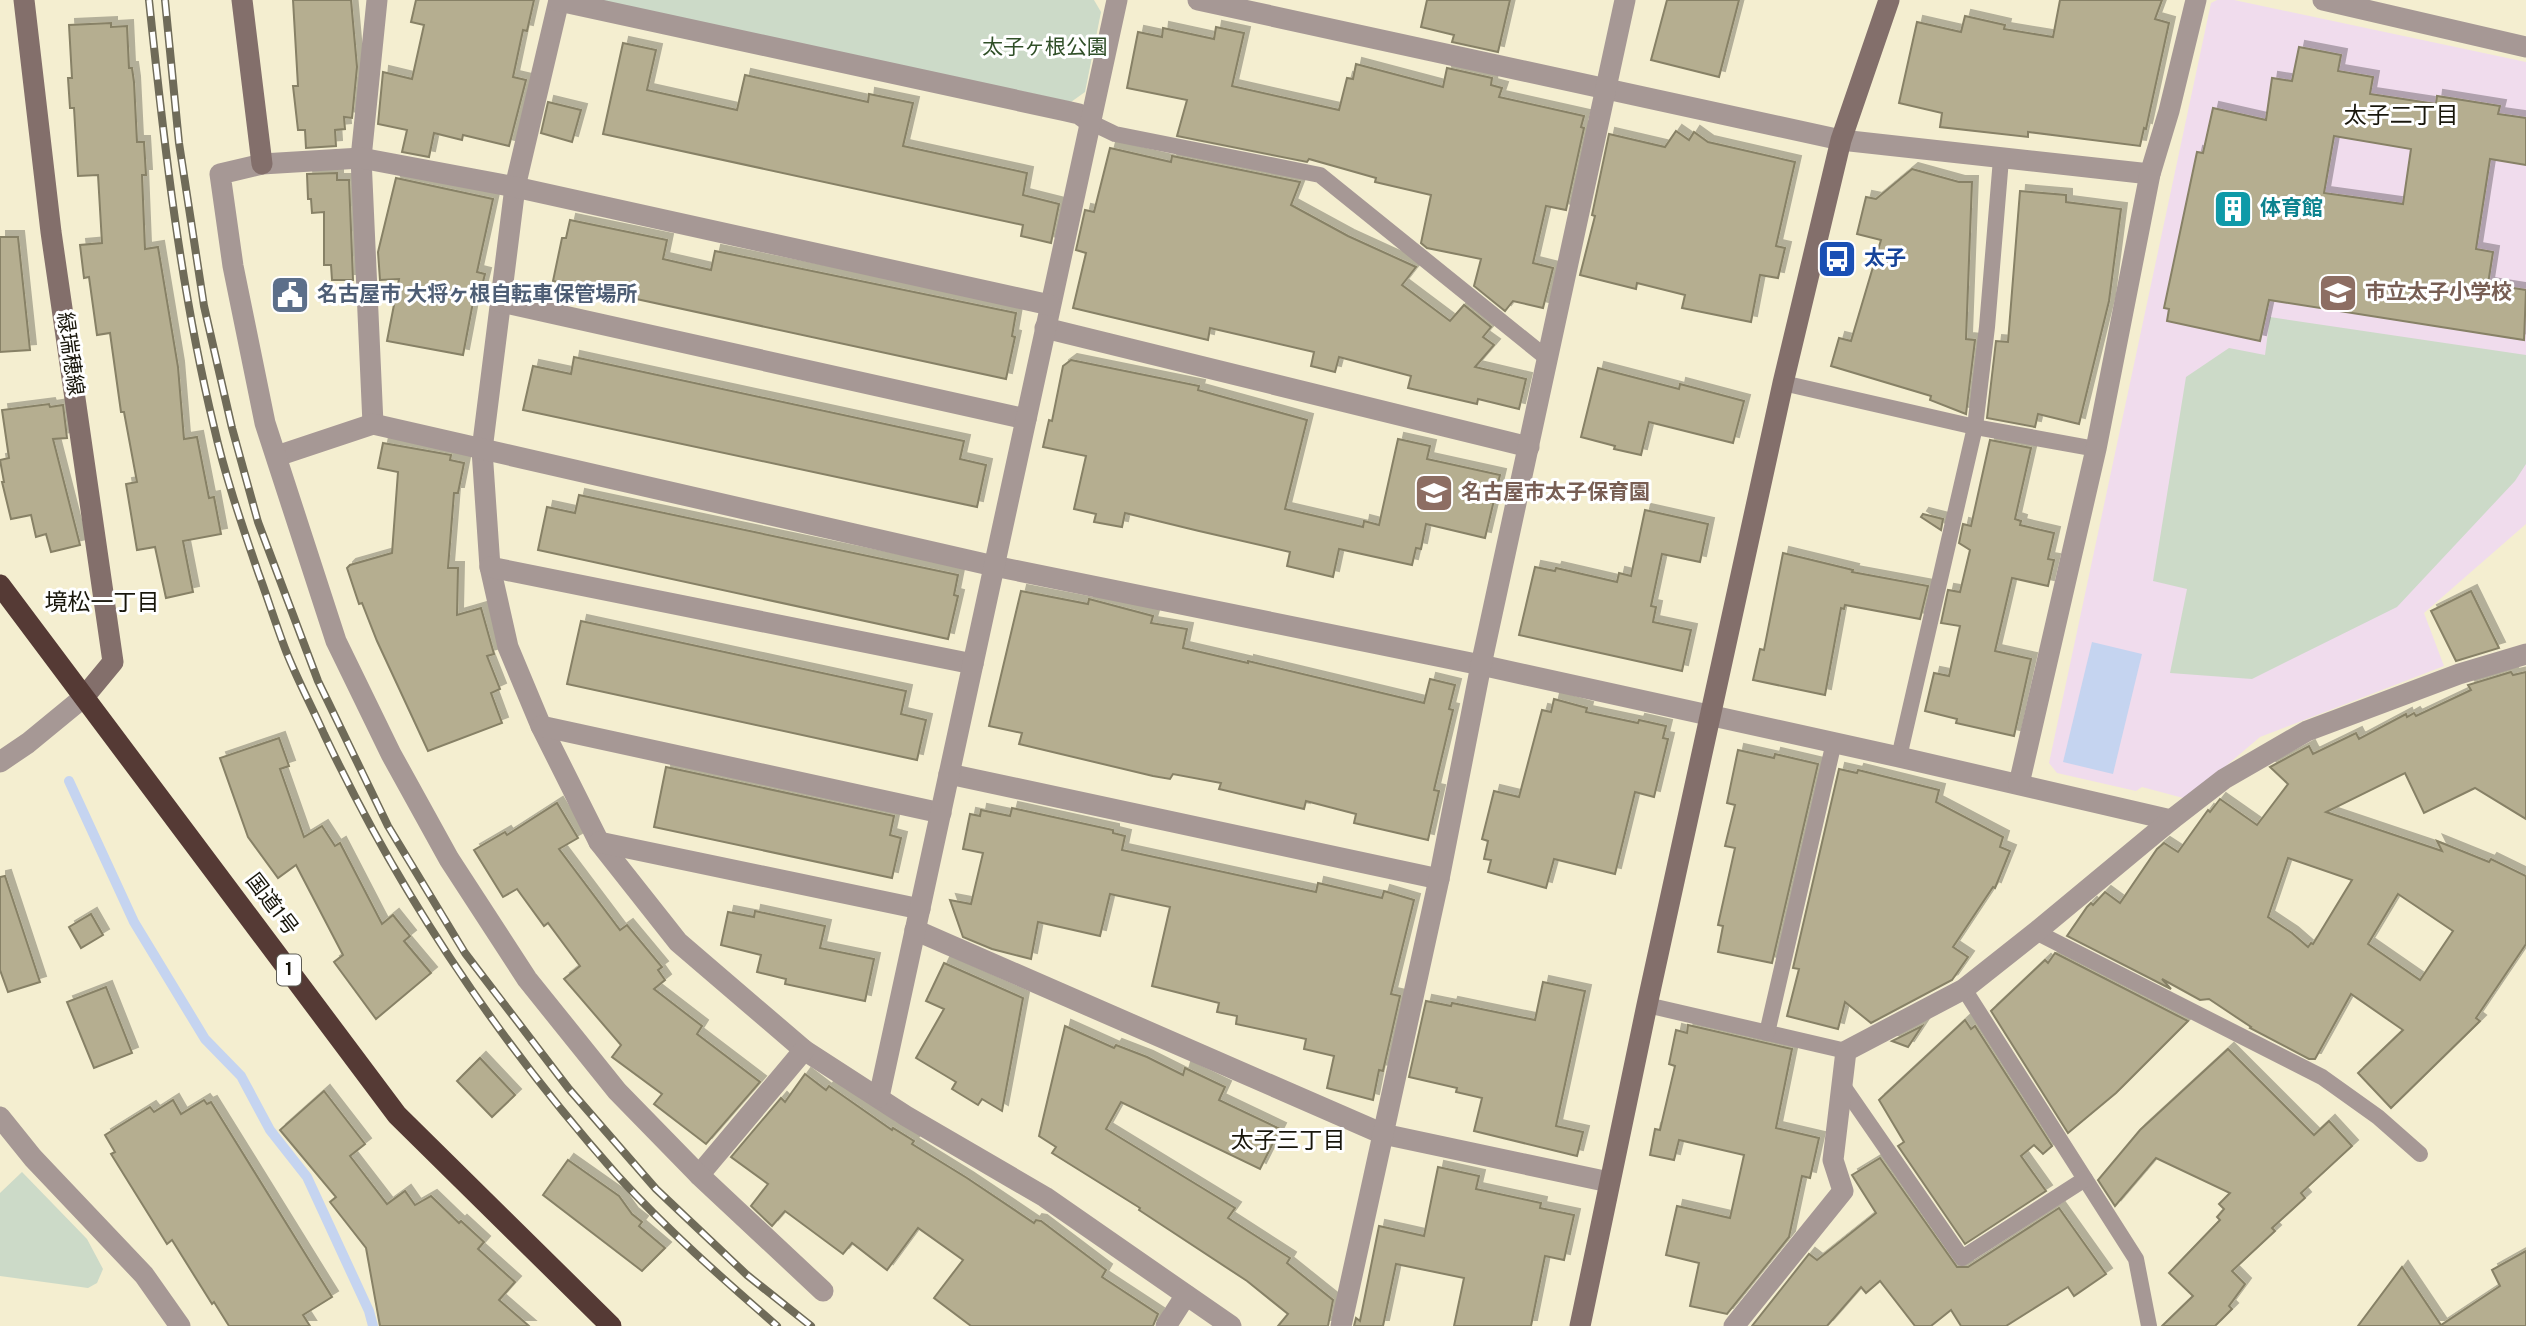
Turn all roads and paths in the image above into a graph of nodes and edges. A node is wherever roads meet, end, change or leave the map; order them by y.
1 (24, 0) edge
2 (242, 0) edge
3 (377, 0) edge
4 (559, 0) edge
5 (1117, 0) edge
6 (1198, 0) edge
7 (1625, 0) edge
8 (1889, 0) edge
9 (2196, 0) edge
10 (2323, 0) edge
11 (2526, 47) edge
12 (1606, 88) junction
13 (1090, 122) junction
14 (1841, 140) junction
15 (361, 158) junction
16 (2001, 159) junction
17 (261, 164) junction
18 (2151, 174) junction
19 (515, 187) junction
20 (500, 302) junction
21 (1050, 305) junction
22 (1045, 328) junction
23 (1548, 359) junction
24 (1783, 383) junction
25 (1026, 419) junction
26 (373, 424) junction
27 (1975, 427) junction
28 (1529, 447) junction
29 (2096, 449) junction
30 (482, 450) junction
31 (277, 456) junction
32 (994, 566) junction
33 (490, 567) junction
34 (0, 584) edge
35 (2526, 654) edge
36 (973, 664) junction
37 (1481, 665) junction
38 (84, 697) junction
39 (1710, 715) junction
40 (541, 726) junction
41 (1834, 743) junction
42 (1899, 757) junction
43 (0, 762) edge
44 (949, 774) junction
45 (2020, 784) junction
46 (941, 813) junction
47 (2171, 820) junction
48 (599, 842) junction
49 (1439, 879) junction
50 (917, 920) junction
51 (2036, 932) junction
52 (1964, 989) junction
53 (1647, 1005) junction
54 (1767, 1033) junction
55 (804, 1050) junction
56 (1846, 1051) junction
57 (1841, 1083) junction
58 (879, 1097) junction
59 (0, 1117) edge
60 (1383, 1134) junction
61 (2420, 1154) dead end
62 (699, 1175) junction
63 (2085, 1179) junction
64 (1609, 1182) junction
65 (823, 1291) dead end
66 (1186, 1295) junction
67 (180, 1326) edge
68 (611, 1326) edge
69 (1166, 1326) edge
70 (1231, 1326) edge
71 (1341, 1326) edge
72 (1580, 1326) edge
73 (1734, 1326) edge
74 (2149, 1326) edge

1 - 38 street, 緑瑞穂線
2 - 17 street
3 - 15 street
4 - 13 street
4 - 19 street
5 - 13 street
6 - 12 street
7 - 12 street
8 - 14 street
9 - 18 street
10 - 11 street
12 - 14 street
12 - 23 street
13 - 21 street
13 - 23 lane
14 - 16 street
14 - 24 street
15 - 17 street
15 - 19 street
15 - 26 street
16 - 18 street
16 - 27 lane
17 - 31 street
18 - 29 street
19 - 20 street
19 - 21 street
20 - 25 street
20 - 30 street
21 - 22 street
22 - 25 street
22 - 28 street
23 - 28 street
24 - 27 lane
24 - 39 street
25 - 32 street
26 - 30 street
26 - 31 street
27 - 29 lane
27 - 42 lane
28 - 37 street
29 - 45 street
30 - 32 street
30 - 33 street
31 - 62 street
32 - 36 street
32 - 37 street
33 - 36 street
33 - 40 street
34 - 38 highway, 国道1号 / 1
35 - 47 street
36 - 44 street
37 - 39 street
37 - 49 street
38 - 43 street
38 - 68 highway, 国道1号 / 1
39 - 41 street
39 - 53 street
40 - 46 street
40 - 48 street
41 - 42 street
41 - 54 lane
42 - 45 street
44 - 46 street
44 - 49 street
45 - 47 street
46 - 50 street
47 - 51 street
48 - 50 street
48 - 55 street
49 - 60 street
50 - 58 street
50 - 60 street
51 - 52 street
51 - 61 lane
52 - 56 street
52 - 63 lane
53 - 54 lane
53 - 64 street
54 - 56 lane
55 - 58 street
55 - 62 street
56 - 57 street
57 - 63 lane
57 - 73 street
58 - 66 street
59 - 67 street
60 - 64 street
60 - 71 street
62 - 65 street
63 - 74 lane
64 - 72 street
66 - 69 street
66 - 70 street

